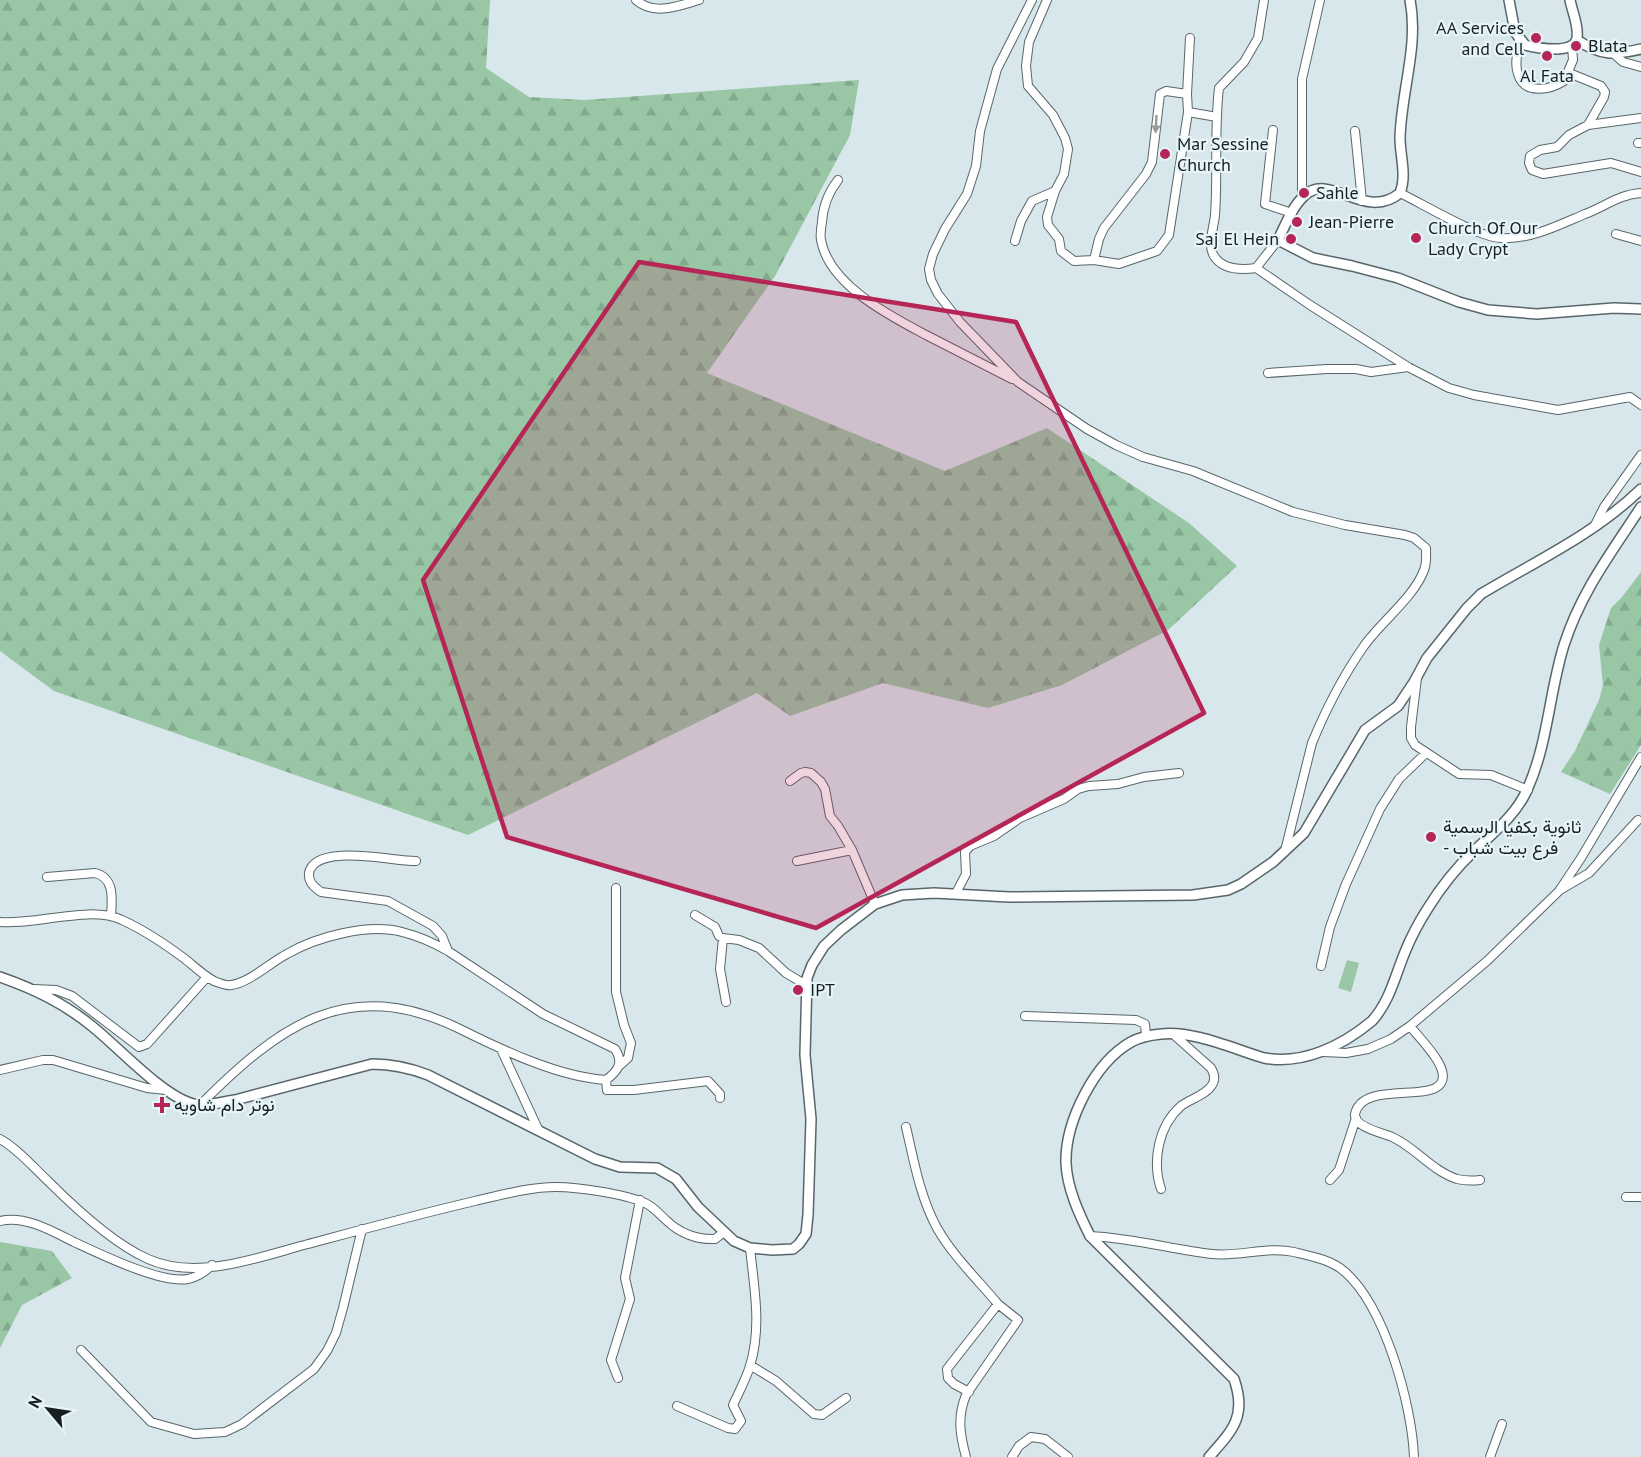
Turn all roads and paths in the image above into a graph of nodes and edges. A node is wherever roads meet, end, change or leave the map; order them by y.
1 (636, 0) edge
2 (699, 0) edge
3 (1032, 0) edge
4 (1047, 0) edge
5 (1264, 0) edge
6 (1320, 0) edge
7 (1410, 0) edge
8 (1509, 0) edge
9 (1570, 0) edge
10 (1190, 39) dead end
11 (1519, 40) junction
12 (1574, 43) junction
13 (1641, 49) edge
14 (1614, 54) junction
15 (1641, 67) edge
16 (1569, 73) junction
17 (1186, 94) junction
18 (1188, 112) junction
19 (1217, 117) junction
20 (1641, 118) edge
21 (1588, 125) junction
22 (1273, 130) dead end
23 (1355, 131) dead end
24 (1641, 172) edge
25 (838, 180) dead end
26 (1055, 190) junction
27 (1400, 193) junction
28 (1641, 193) edge
29 (1302, 197) junction
30 (1362, 201) junction
31 (1292, 213) junction
32 (1616, 234) dead end
33 (1278, 240) junction
34 (1015, 241) dead end
35 (1641, 241) edge
36 (1094, 260) junction
37 (1256, 268) junction
38 (1641, 309) edge
39 (1408, 367) junction
40 (1268, 373) dead end
41 (1018, 382) junction
42 (1641, 405) edge
43 (1641, 455) edge
44 (1641, 489) edge
45 (1641, 507) edge
46 (1594, 529) junction
47 (1416, 675) junction
48 (1425, 753) junction
49 (1641, 757) edge
50 (1179, 773) dead end
51 (790, 781) dead end
52 (1528, 790) junction
53 (1638, 820) dead end
54 (852, 850) junction
55 (1285, 851) junction
56 (416, 861) dead end
57 (797, 861) dead end
58 (47, 877) dead end
59 (616, 888) dead end
60 (1559, 891) junction
61 (956, 893) junction
62 (875, 904) junction
63 (695, 915) dead end
64 (111, 916) junction
65 (0, 922) edge
66 (723, 938) junction
67 (448, 951) junction
68 (1321, 966) dead end
69 (0, 977) edge
70 (207, 977) junction
71 (806, 985) junction
72 (32, 989) junction
73 (726, 1002) dead end
74 (1025, 1016) dead end
75 (1410, 1026) junction
76 (1173, 1034) junction
77 (1146, 1036) junction
78 (501, 1049) junction
79 (1323, 1052) junction
80 (619, 1066) junction
81 (0, 1070) edge
82 (606, 1080) junction
83 (166, 1090) junction
84 (720, 1098) dead end
85 (200, 1105) junction
86 (1356, 1118) junction
87 (906, 1127) dead end
88 (538, 1129) junction
89 (0, 1139) edge
90 (1330, 1180) dead end
91 (1480, 1180) dead end
92 (1161, 1189) dead end
93 (1626, 1197) dead end
94 (1641, 1197) edge
95 (640, 1200) junction
96 (0, 1221) edge
97 (362, 1229) junction
98 (724, 1232) junction
99 (1090, 1236) junction
100 (750, 1248) junction
101 (212, 1265) junction
102 (998, 1304) junction
103 (81, 1350) dead end
104 (750, 1365) junction
105 (618, 1378) dead end
106 (969, 1392) junction
107 (846, 1398) dead end
108 (677, 1406) dead end
109 (1502, 1424) dead end
110 (966, 1457) edge
111 (1012, 1457) edge
112 (1068, 1457) edge
113 (1209, 1457) edge
114 (1414, 1457) edge
115 (1490, 1457) edge

1 - 2 street
3 - 41 street
4 - 26 street
5 - 19 street
6 - 29 street
7 - 27 street
8 - 11 street
9 - 12 street
10 - 17 street
11 - 12 street
11 - 16 street
12 - 14 street
12 - 16 street
13 - 14 street
14 - 15 street
16 - 21 street
17 - 18 street
17 -> 36 street
18 - 19 street
18 - 36 street
19 - 37 street
20 - 21 street
21 - 24 street
22 - 31 street
23 - 30 street
25 - 41 street
26 - 34 street
26 - 36 street
27 - 28 street
27 - 30 street
29 - 30 street
29 - 31 street
31 - 33 street
32 - 35 street
33 - 37 street
33 - 38 street
37 - 39 street
39 - 40 street
39 - 42 street
41 - 55 street
43 - 46 street
44 - 46 street
45 - 52 street
46 - 47 street
47 - 48 street
47 - 55 street
48 - 52 street
48 - 68 street
49 - 60 street
50 - 61 street
51 - 54 street
52 - 79 street
53 - 60 street
54 - 57 street
54 - 62 street
55 - 61 street
56 - 67 street
58 - 64 street
59 - 80 street
60 - 75 street
61 - 62 street
62 - 71 street
63 - 66 street
64 - 65 street
64 - 70 street
66 - 71 street
66 - 73 street
67 - 70 street
67 - 80 street
69 - 72 street
70 - 72 street
71 - 100 street
72 - 83 street
74 - 77 street
75 - 79 street
75 - 86 street
76 - 77 street
76 - 79 street
76 - 92 street
77 - 99 street
78 - 82 street
78 - 85 street
78 - 88 street
80 - 82 street
81 - 83 street
82 - 84 street
83 - 85 street
85 - 88 street
86 - 90 street
86 - 91 street
87 - 102 street
88 - 98 street
89 - 101 street
93 - 94 street
95 - 97 street
95 - 98 street
95 - 105 street
96 - 101 street
97 - 101 street
97 - 103 street
98 - 100 street
99 - 113 street
99 - 114 street
100 - 104 street
102 - 106 street
102 - 106 street
104 - 107 street
104 - 108 street
106 - 110 street
109 - 115 street
111 - 112 street

